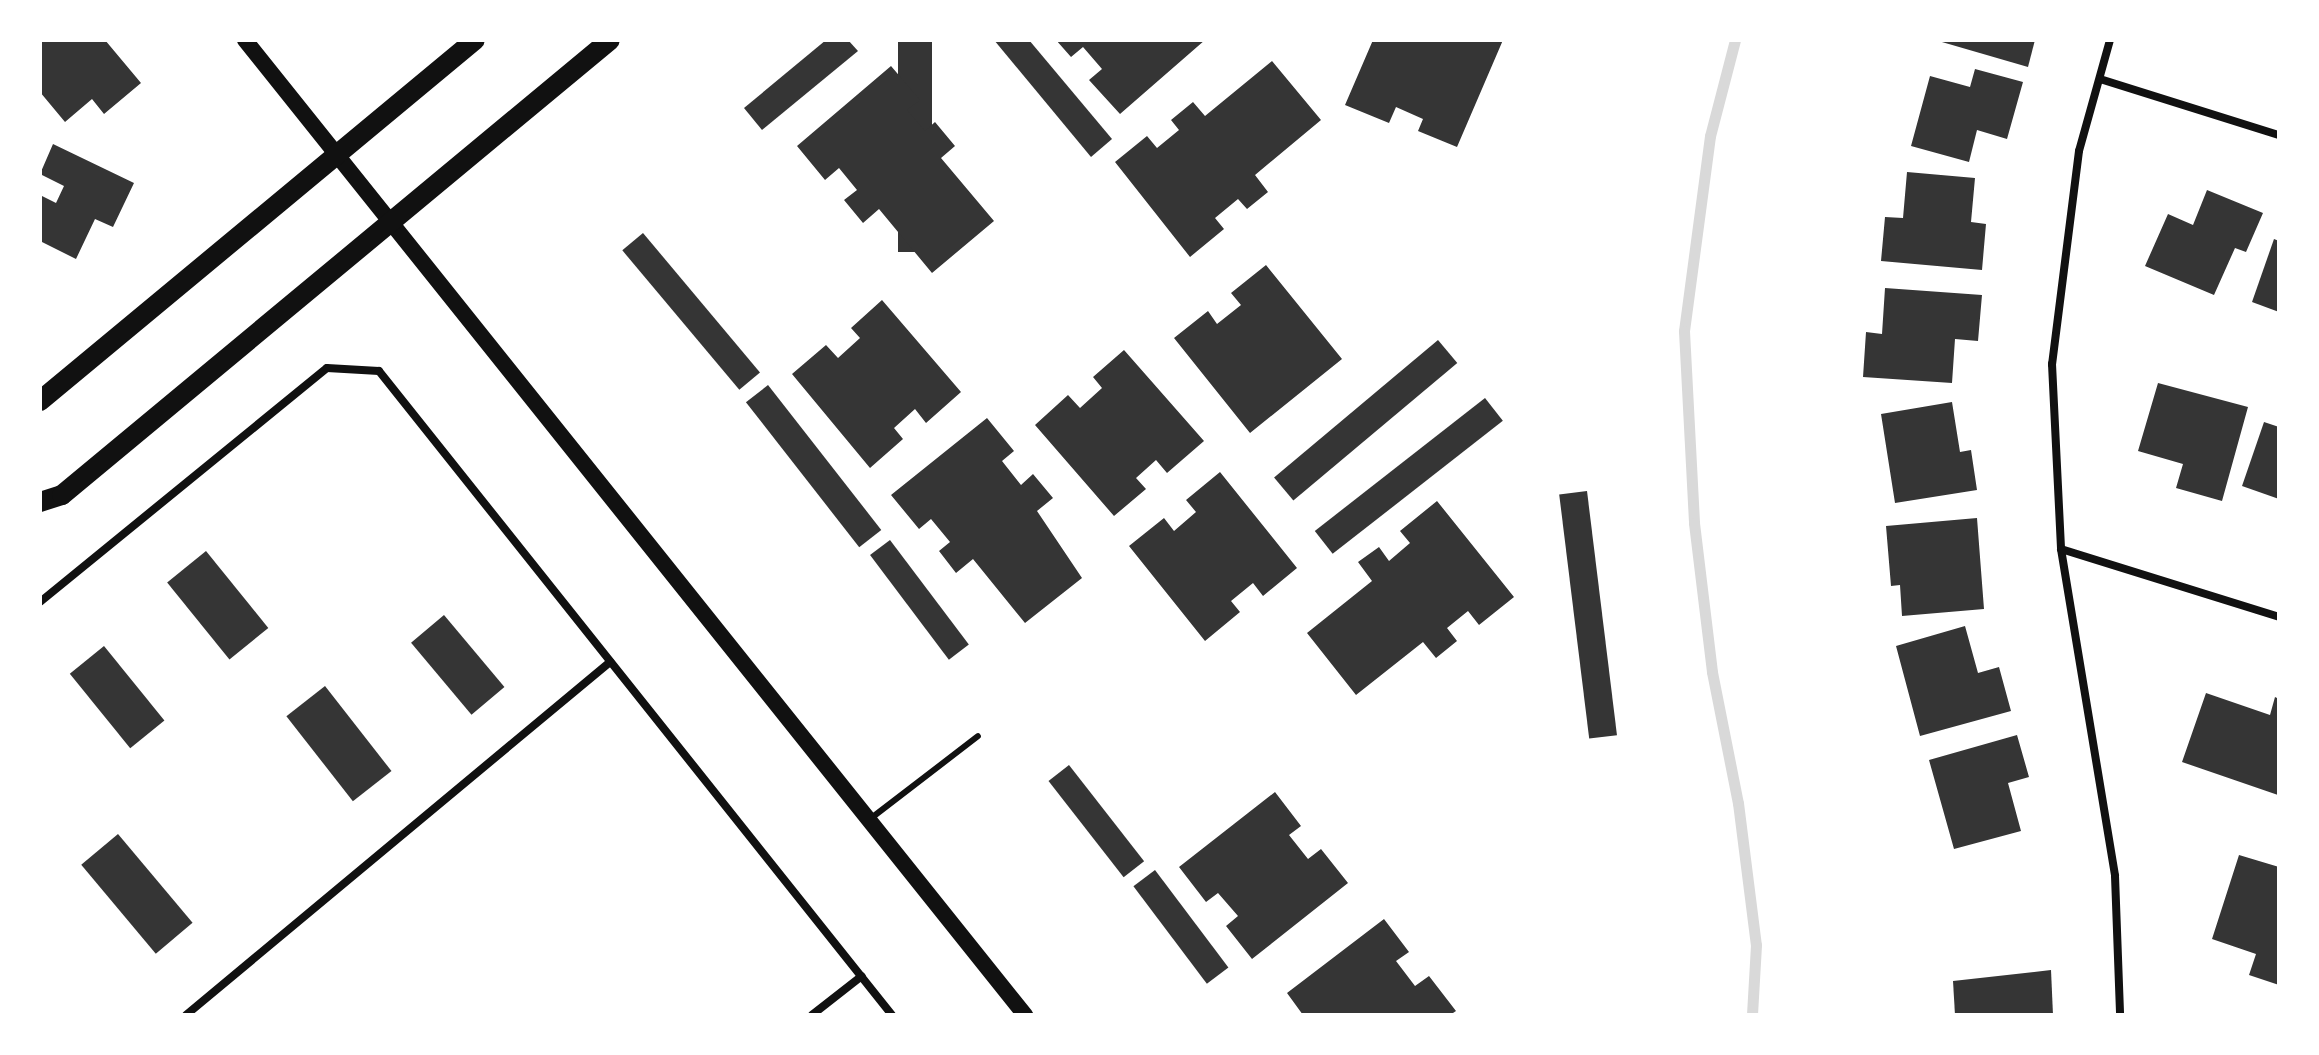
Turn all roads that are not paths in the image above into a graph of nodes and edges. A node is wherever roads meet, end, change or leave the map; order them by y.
1 (245, 40) edge
2 (475, 40) edge
3 (610, 40) edge
4 (2110, 40) edge
5 (2100, 79) junction
6 (2279, 135) edge
7 (338, 155) junction
8 (391, 222) junction
9 (40, 401) edge
10 (40, 502) edge
11 (2061, 549) junction
12 (40, 602) edge
13 (2279, 617) edge
14 (610, 662) junction
15 (978, 736) dead end
16 (869, 820) junction
17 (862, 976) junction
18 (186, 1015) edge
19 (812, 1015) edge
20 (892, 1015) edge
21 (1025, 1015) edge
22 (2120, 1015) edge

1 - 7 main road
2 - 7 main road
3 - 8 main road
4 - 5 street
5 - 6 street
5 - 11 street
7 - 8 main road
7 - 9 main road
8 - 10 main road
8 - 16 main road
11 - 13 street
11 - 22 street
12 - 14 street
14 - 17 street
14 - 18 street
15 - 16 lane
16 - 21 main road
17 - 19 street
17 - 20 street

